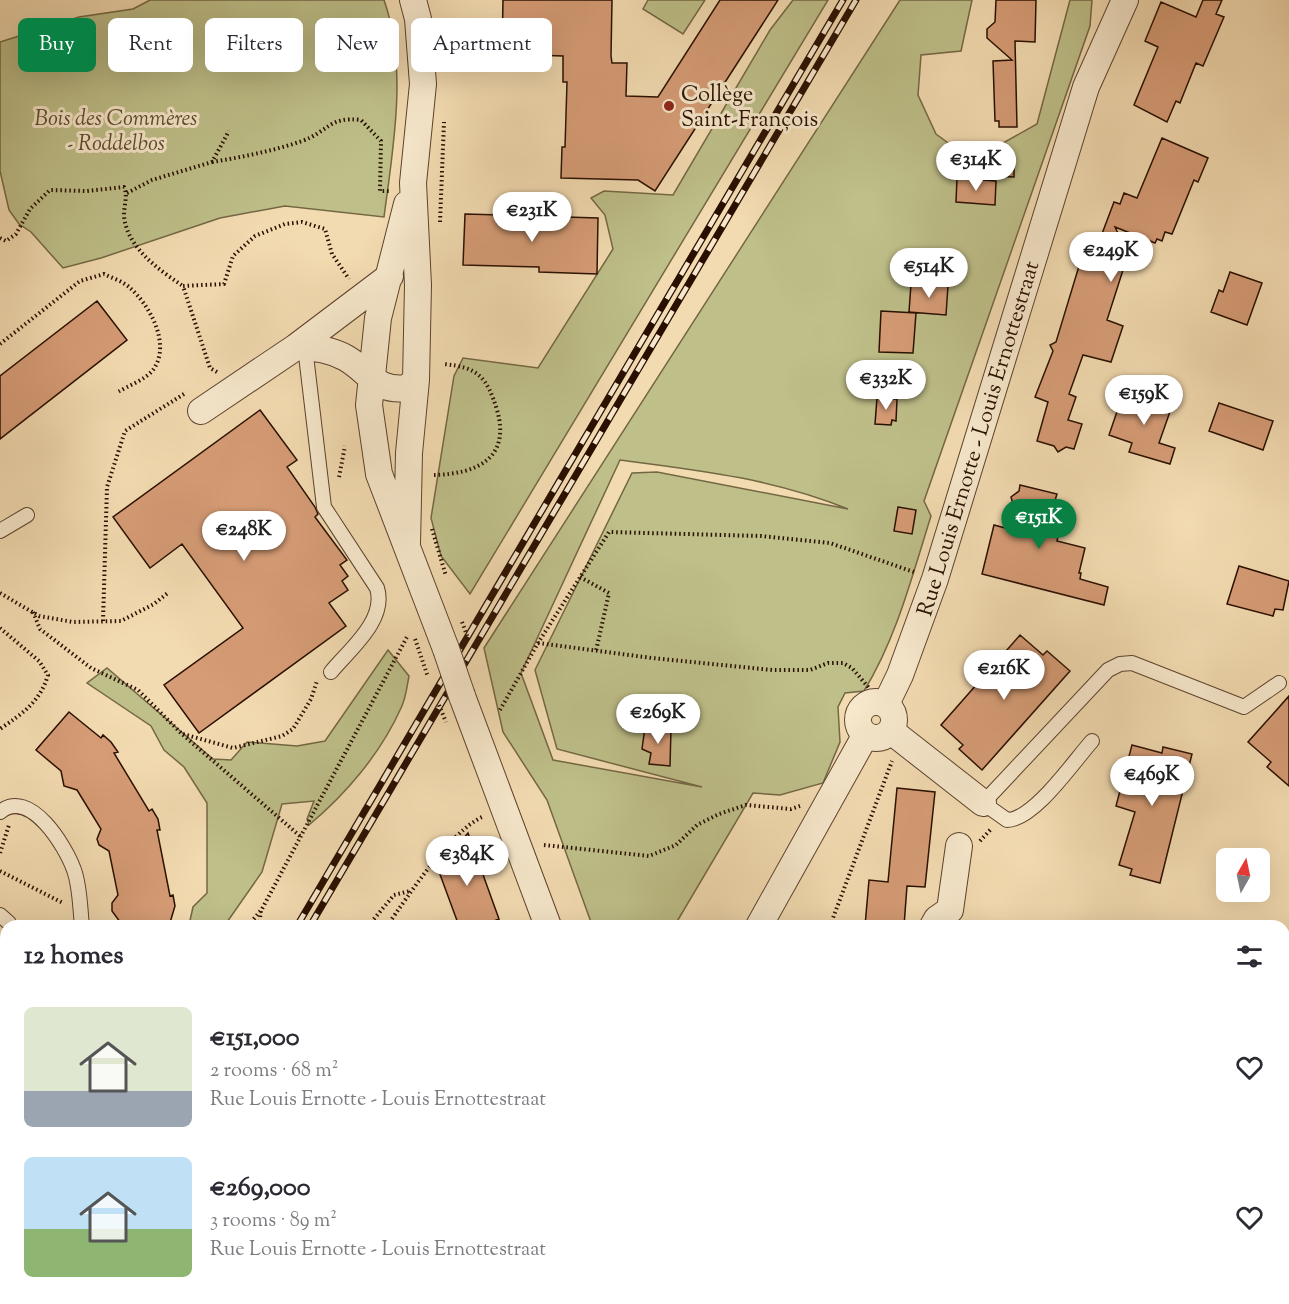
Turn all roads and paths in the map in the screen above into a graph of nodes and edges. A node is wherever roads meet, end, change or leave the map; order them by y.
1 (413, 0) edge
2 (1125, 0) edge
3 (229, 130) dead end
4 (212, 162) junction
5 (401, 187) junction
6 (127, 193) junction
7 (0, 238) edge
8 (386, 277) junction
9 (356, 284) dead end
10 (418, 285) junction
11 (183, 286) junction
12 (0, 344) edge
13 (300, 347) junction
14 (443, 364) dead end
15 (372, 378) junction
16 (416, 380) junction
17 (241, 386) junction
18 (118, 392) dead end
19 (195, 402) joint
20 (409, 453) junction
21 (377, 456) junction
22 (434, 475) dead end
23 (27, 515) dead end
24 (0, 531) edge
25 (406, 543) junction
26 (580, 577) junction
27 (935, 579) junction
28 (169, 592) dead end
29 (0, 593) edge
30 (33, 612) junction
31 (103, 621) junction
32 (0, 628) edge
33 (408, 635) dead end
34 (538, 643) junction
35 (596, 651) junction
36 (331, 672) joint
37 (1279, 683) dead end
38 (878, 696) junction
39 (500, 710) dead end
40 (0, 729) edge
41 (182, 734) junction
42 (865, 736) junction
43 (1092, 741) dead end
44 (893, 743) junction
45 (833, 794) junction
46 (15, 808) junction
47 (991, 810) junction
48 (0, 812) edge
49 (482, 818) dead end
50 (300, 836) junction
51 (544, 845) dead end
52 (959, 846) joint
53 (0, 853) edge
54 (0, 871) edge
55 (411, 891) junction
56 (79, 905) junction
57 (262, 909) junction
58 (81, 920) edge
59 (253, 920) edge
60 (260, 920) edge
61 (373, 920) edge
62 (391, 920) edge
63 (546, 920) edge
64 (762, 920) edge
65 (832, 920) edge
66 (936, 920) edge

1 - 5 street
2 - 27 street, Rue Louis Ernotte - Louis Ernottestraat
3 - 4 path
4 - 5 path
4 - 6 path
5 - 8 street
5 - 10 street
6 - 7 path
6 - 11 path
8 - 10 street
8 - 13 street
8 - 15 street
9 - 11 path
10 - 16 street
11 - 17 path
12 - 18 path
13 - 15 street
13 - 17 street
13 - 36 lane
14 - 22 path
15 - 16 street
15 - 21 street
16 - 20 street
17 - 19 street
19 - 31 path
20 - 21 street
20 - 25 street
21 - 25 street
23 - 24 lane
25 - 63 street, bridge
26 - 27 path
26 - 34 path
26 - 35 path
27 - 38 street, Rue Louis Ernotte - Louis Ernottestraat
28 - 31 path
29 - 30 path
30 - 31 path
30 - 41 path
32 - 40 path
33 - 50 path
34 - 35 path
34 - 39 path
35 - 38 path
36 - 41 path
37 - 47 lane
38 - 42 street
38 - 44 street
41 - 50 path
42 - 44 street
42 - 45 street
43 - 47 lane
44 - 47 street
44 - 65 path
45 - 51 path
45 - 64 street
46 - 48 lane
46 - 53 path
46 - 56 lane
47 - 52 path
49 - 55 path
50 - 57 path
52 - 66 street
54 - 56 path
55 - 61 path
55 - 62 path
56 - 58 lane
57 - 59 path
57 - 60 path

